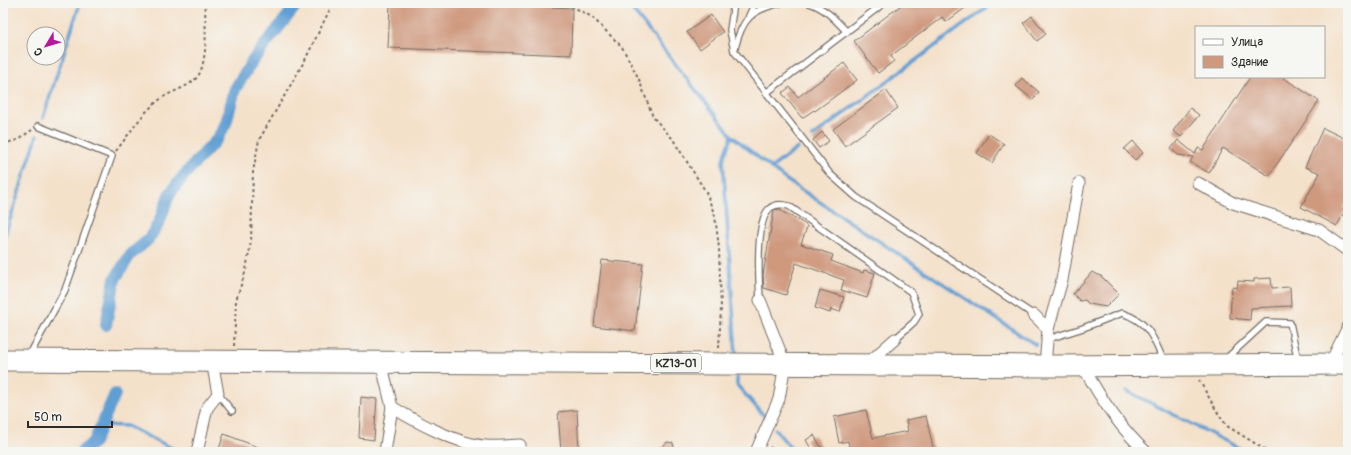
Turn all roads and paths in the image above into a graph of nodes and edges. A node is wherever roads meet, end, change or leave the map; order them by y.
1 (205, 3) edge
2 (332, 3) edge
3 (566, 3) edge
4 (734, 3) edge
5 (755, 3) edge
6 (780, 3) edge
7 (808, 3) edge
8 (884, 3) edge
9 (749, 16) junction
10 (847, 32) junction
11 (734, 51) junction
12 (766, 93) junction
13 (38, 126) joint
14 (3, 144) edge
15 (112, 156) junction
16 (1079, 183) dead end
17 (1198, 183) dead end
18 (1348, 251) edge
19 (760, 300) joint
20 (1034, 315) joint
21 (1348, 327) edge
22 (1048, 334) junction
23 (895, 339) joint
24 (3, 360) edge
25 (27, 360) junction
26 (212, 361) junction
27 (234, 361) junction
28 (381, 362) junction
29 (717, 363) junction
30 (785, 364) junction
31 (867, 364) junction
32 (1339, 364) edge
33 (1299, 365) junction
34 (1045, 366) junction
35 (1083, 366) junction
36 (1166, 366) junction
37 (1191, 366) junction
38 (1219, 366) junction
39 (218, 394) junction
40 (392, 407) junction
41 (232, 411) dead end
42 (520, 445) dead end
43 (197, 452) edge
44 (385, 452) edge
45 (756, 452) edge
46 (1146, 452) edge
47 (1269, 452) edge

1 - 15 path
2 - 27 path
3 - 29 path
4 - 11 lane
5 - 9 lane
6 - 9 lane
7 - 10 lane
8 - 10 lane
9 - 11 lane
10 - 12 lane
11 - 12 lane
12 - 20 lane
13 - 14 path
13 - 15 lane
15 - 25 lane
16 - 22 street
17 - 18 street
19 - 23 lane
19 - 30 street
20 - 22 street
21 - 32 street
22 - 34 street
22 - 36 lane
23 - 31 street
24 - 25 highway, KZ13-01
25 - 26 highway, KZ13-01
26 - 27 highway, KZ13-01
26 - 39 street
27 - 28 highway, KZ13-01
28 - 29 highway, KZ13-01
28 - 40 street
29 - 30 highway, KZ13-01
30 - 31 highway, KZ13-01
30 - 45 street
31 - 34 highway, KZ13-01
32 - 33 highway, KZ13-01
33 - 38 highway, KZ13-01
33 - 38 lane
34 - 35 highway, KZ13-01
35 - 36 highway, KZ13-01
35 - 46 street
36 - 37 highway, KZ13-01
37 - 38 highway, KZ13-01
37 - 47 path
39 - 41 lane
39 - 43 street
40 - 42 street
40 - 44 street

